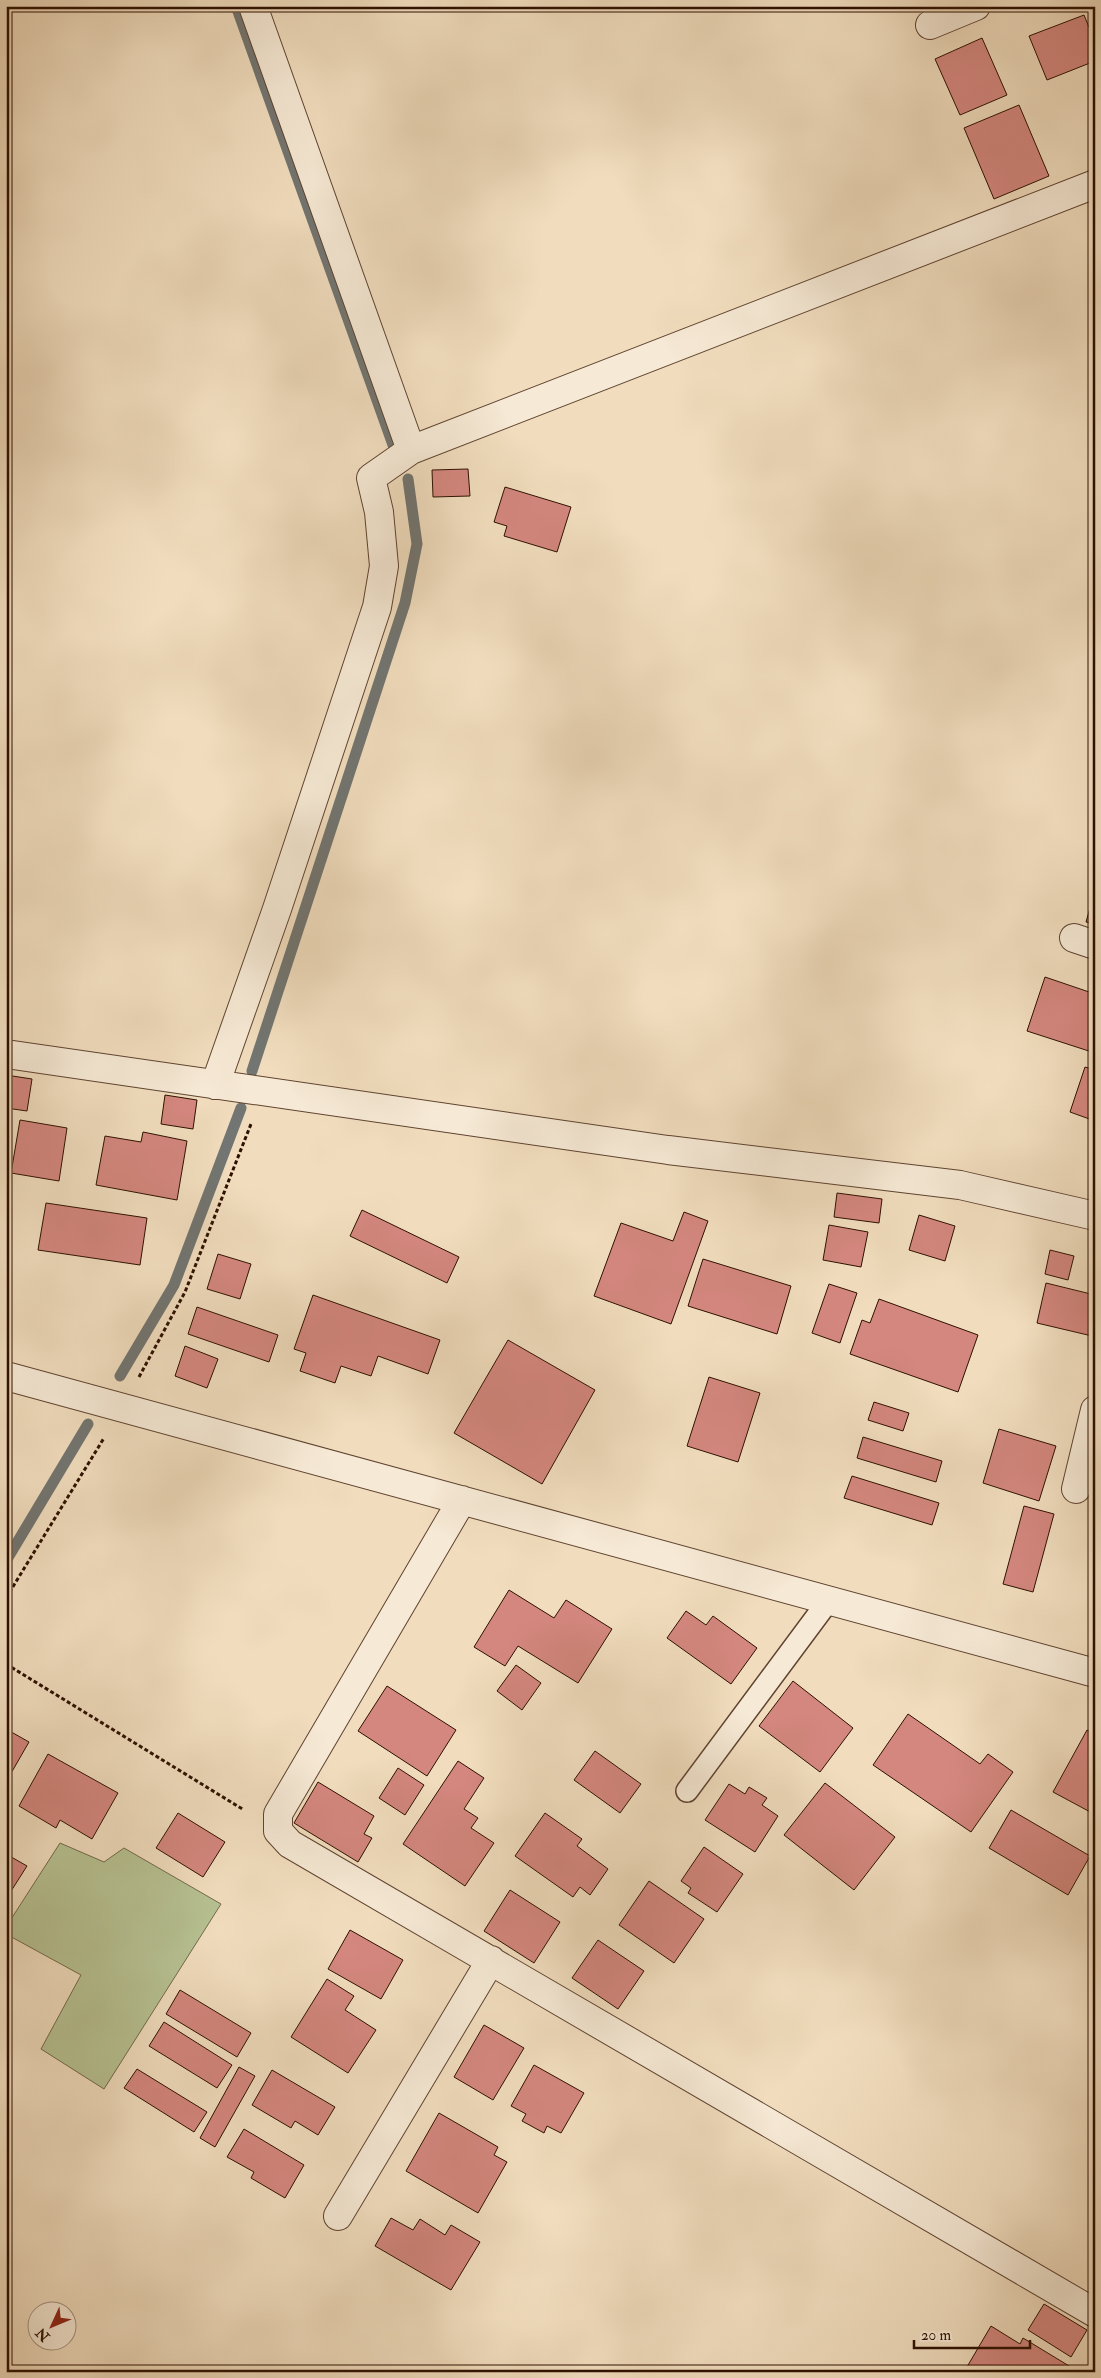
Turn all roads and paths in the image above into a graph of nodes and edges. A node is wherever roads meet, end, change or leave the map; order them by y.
1 (252, 6) edge
2 (976, 6) edge
3 (930, 25) dead end
4 (1095, 184) edge
5 (411, 450) junction
6 (6, 1054) edge
7 (214, 1085) junction
8 (260, 1092) junction
9 (1095, 1216) edge
10 (6, 1376) edge
11 (122, 1409) junction
12 (1095, 1410) edge
13 (1076, 1489) dead end
14 (462, 1500) junction
15 (6, 1598) edge
16 (829, 1600) junction
17 (6, 1664) edge
18 (1095, 1673) edge
19 (686, 1791) dead end
20 (278, 1831) junction
21 (491, 1960) junction
22 (338, 2216) dead end
23 (1095, 2313) edge

1 - 5 street
2 - 3 street
4 - 5 street
5 - 7 street
6 - 7 street
7 - 8 street
8 - 9 street
8 - 11 path
10 - 11 street
11 - 14 street
11 - 15 path
12 - 13 street
14 - 16 street
14 - 20 street
16 - 18 street
16 - 19 lane
17 - 20 path
20 - 21 street
21 - 22 street
21 - 23 street

